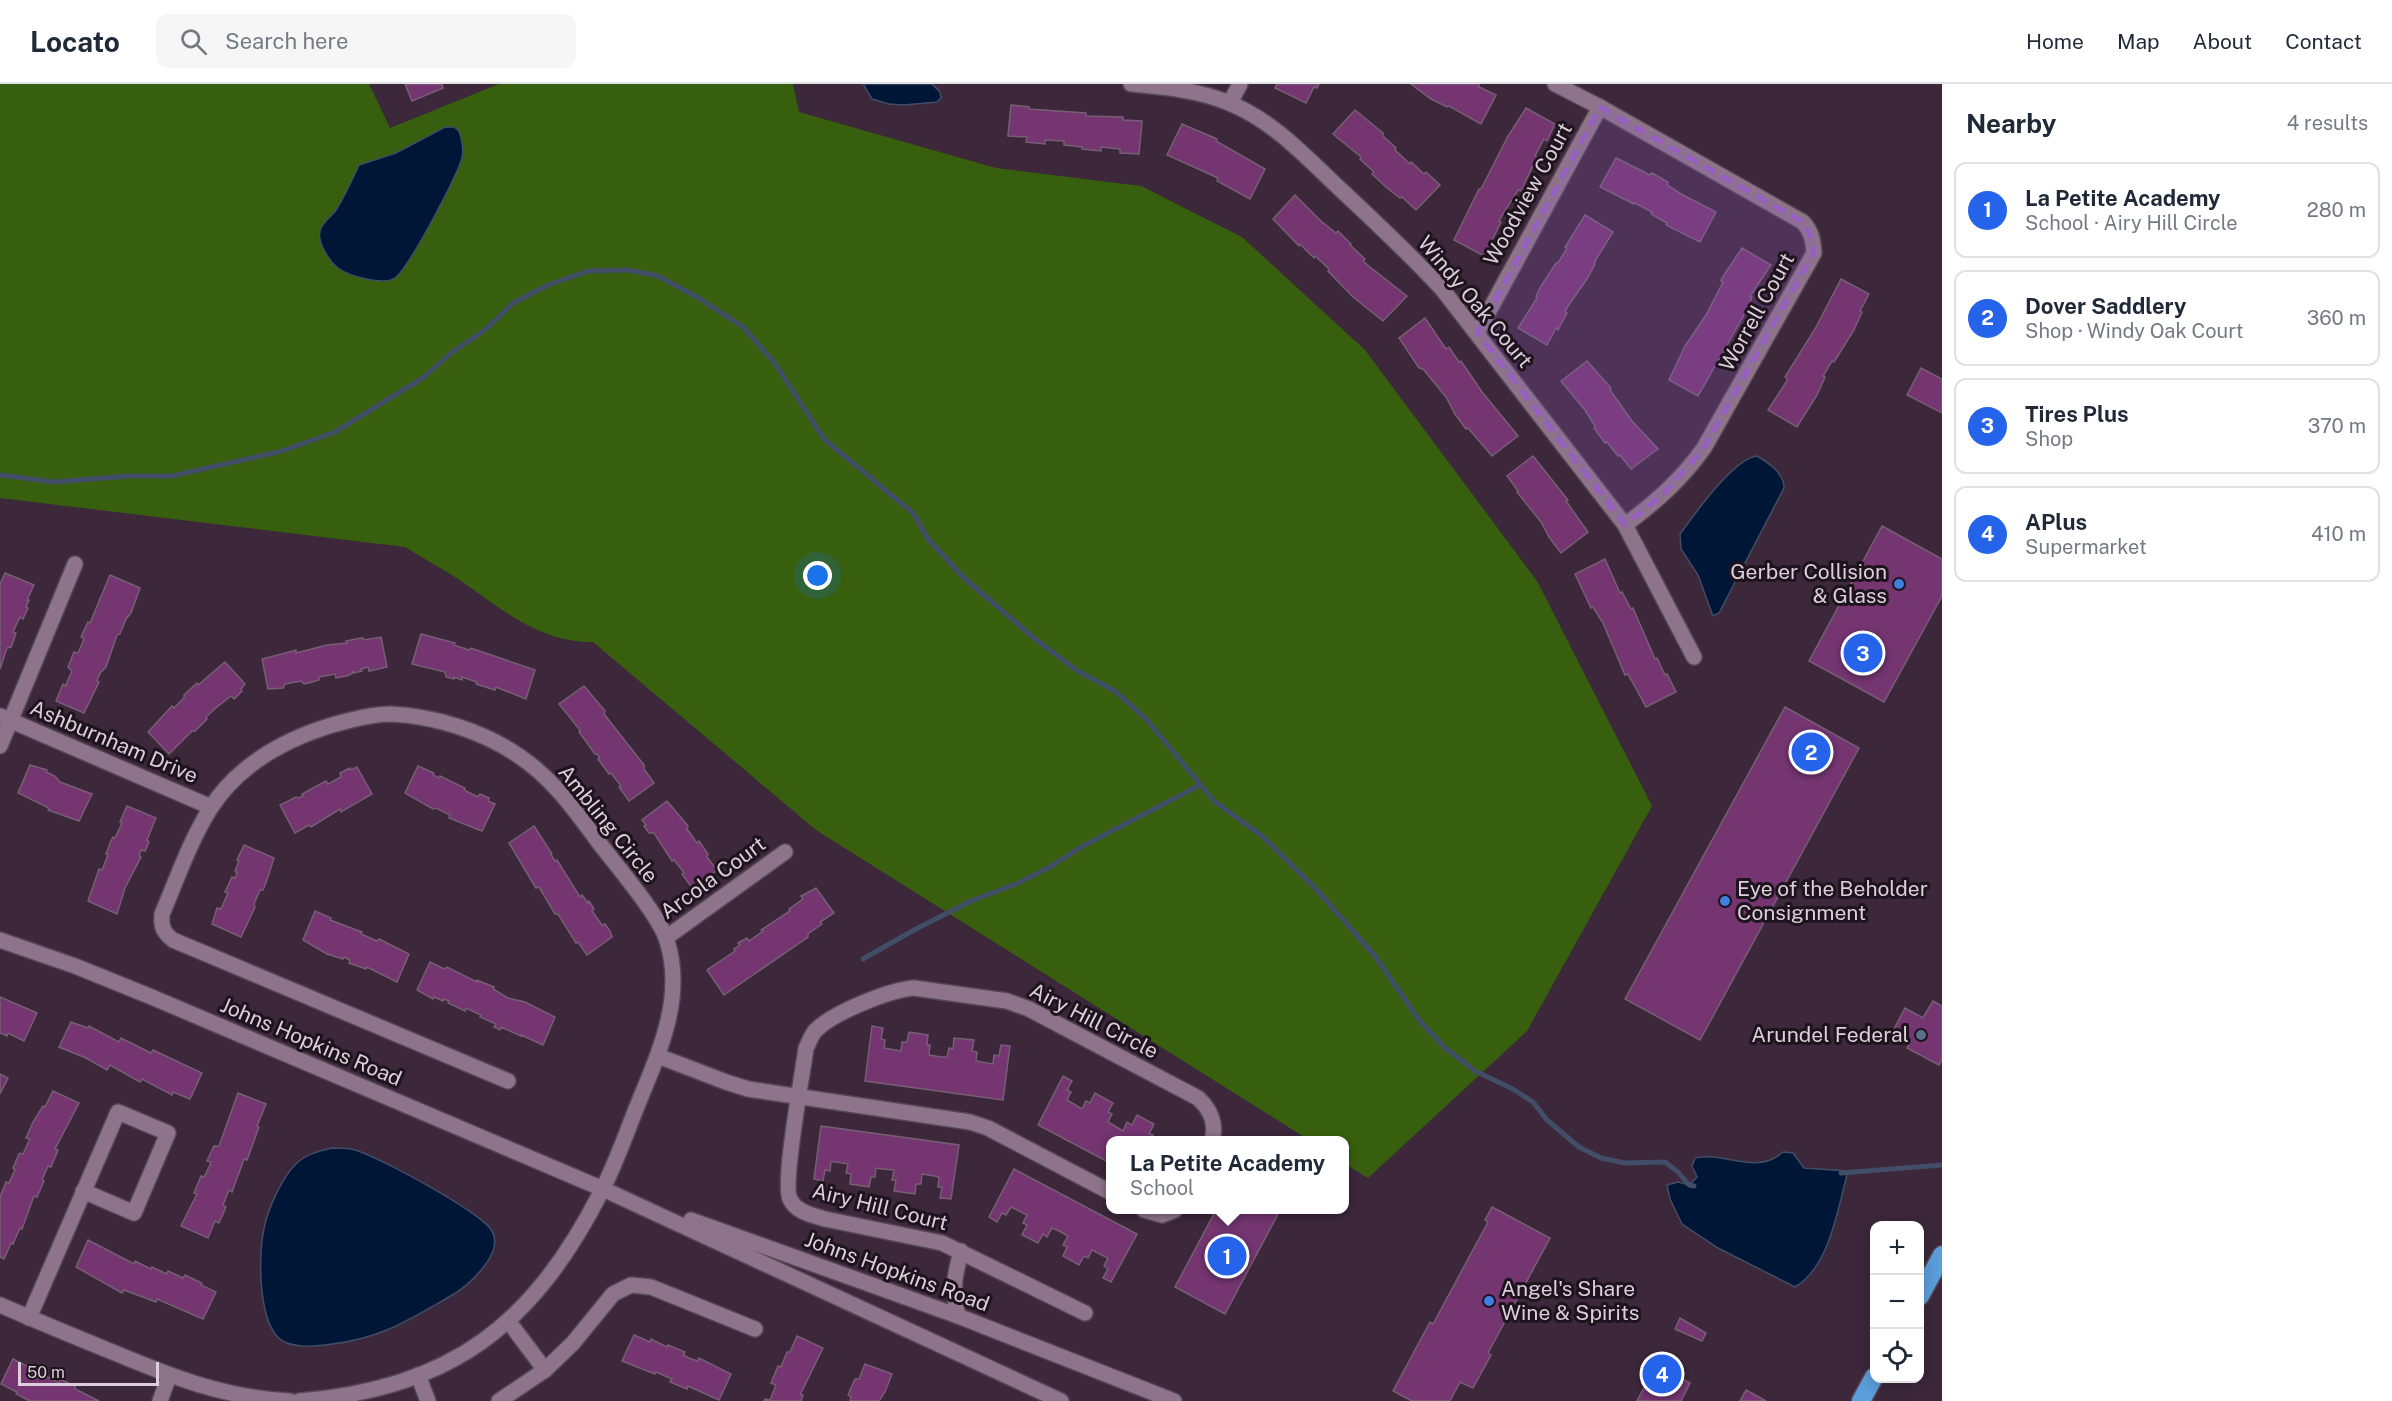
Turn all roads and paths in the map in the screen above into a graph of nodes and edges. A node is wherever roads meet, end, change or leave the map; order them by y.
1 (1131, 84) edge
2 (1240, 84) edge
3 (1555, 84) edge
4 (1230, 103) junction
5 (1600, 106) junction
6 (1477, 333) junction
7 (1625, 525) junction
8 (75, 564) dead end
9 (1694, 657) dead end
10 (5, 718) edge
11 (0, 746) edge
12 (211, 807) junction
13 (785, 852) dead end
14 (667, 937) junction
15 (0, 940) edge
16 (658, 1056) junction
17 (508, 1081) dead end
18 (799, 1095) junction
19 (1214, 1136) edge
20 (603, 1189) junction
21 (1106, 1190) edge
22 (83, 1191) junction
23 (961, 1251) junction
24 (1942, 1255) edge
25 (1924, 1289) edge
26 (0, 1305) edge
27 (1085, 1313) dead end
28 (958, 1316) junction
29 (29, 1318) junction
30 (509, 1322) junction
31 (754, 1329) dead end
32 (544, 1370) junction
33 (418, 1375) junction
34 (169, 1376) junction
35 (1872, 1383) edge
36 (160, 1401) edge
37 (290, 1401) edge
38 (299, 1401) edge
39 (428, 1401) edge
40 (499, 1401) edge
41 (1061, 1401) edge
42 (1174, 1401) edge
43 (1862, 1401) edge

1 - 4 street, Windy Oak Court
2 - 4 street
3 - 5 street, Worrell Court
4 - 6 street, Windy Oak Court
5 - 6 street, Woodview Court
5 - 7 street, Worrell Court
6 - 7 street, Windy Oak Court
7 - 9 street, Windy Oak Court
8 - 10 street
10 - 11 street
10 - 12 street, Ashburnham Drive
12 - 14 street, Ambling Circle
12 - 17 street, Ambling Circle
13 - 14 street, Arcola Court
14 - 16 street, Ambling Circle
15 - 20 street, Johns Hopkins Road
16 - 18 street
16 - 20 street, Ambling Circle
18 - 19 street, Airy Hill Circle
18 - 21 street
18 - 23 street, Airy Hill Court
20 - 28 street, Johns Hopkins Road
20 - 30 street, Ambling Circle
20 - 41 street, Johns Hopkins Road
22 - 22 street
22 - 29 street
23 - 27 street, Airy Hill Court
23 - 28 street, Airy Hill Court
24 - 25 highway
26 - 29 street
28 - 42 street, Johns Hopkins Road
29 - 34 street
30 - 32 street
30 - 33 street, Ambling Circle
31 - 32 street
32 - 40 street
33 - 38 street, Ambling Circle
33 - 39 street
34 - 36 street
34 - 37 street
35 - 43 highway

